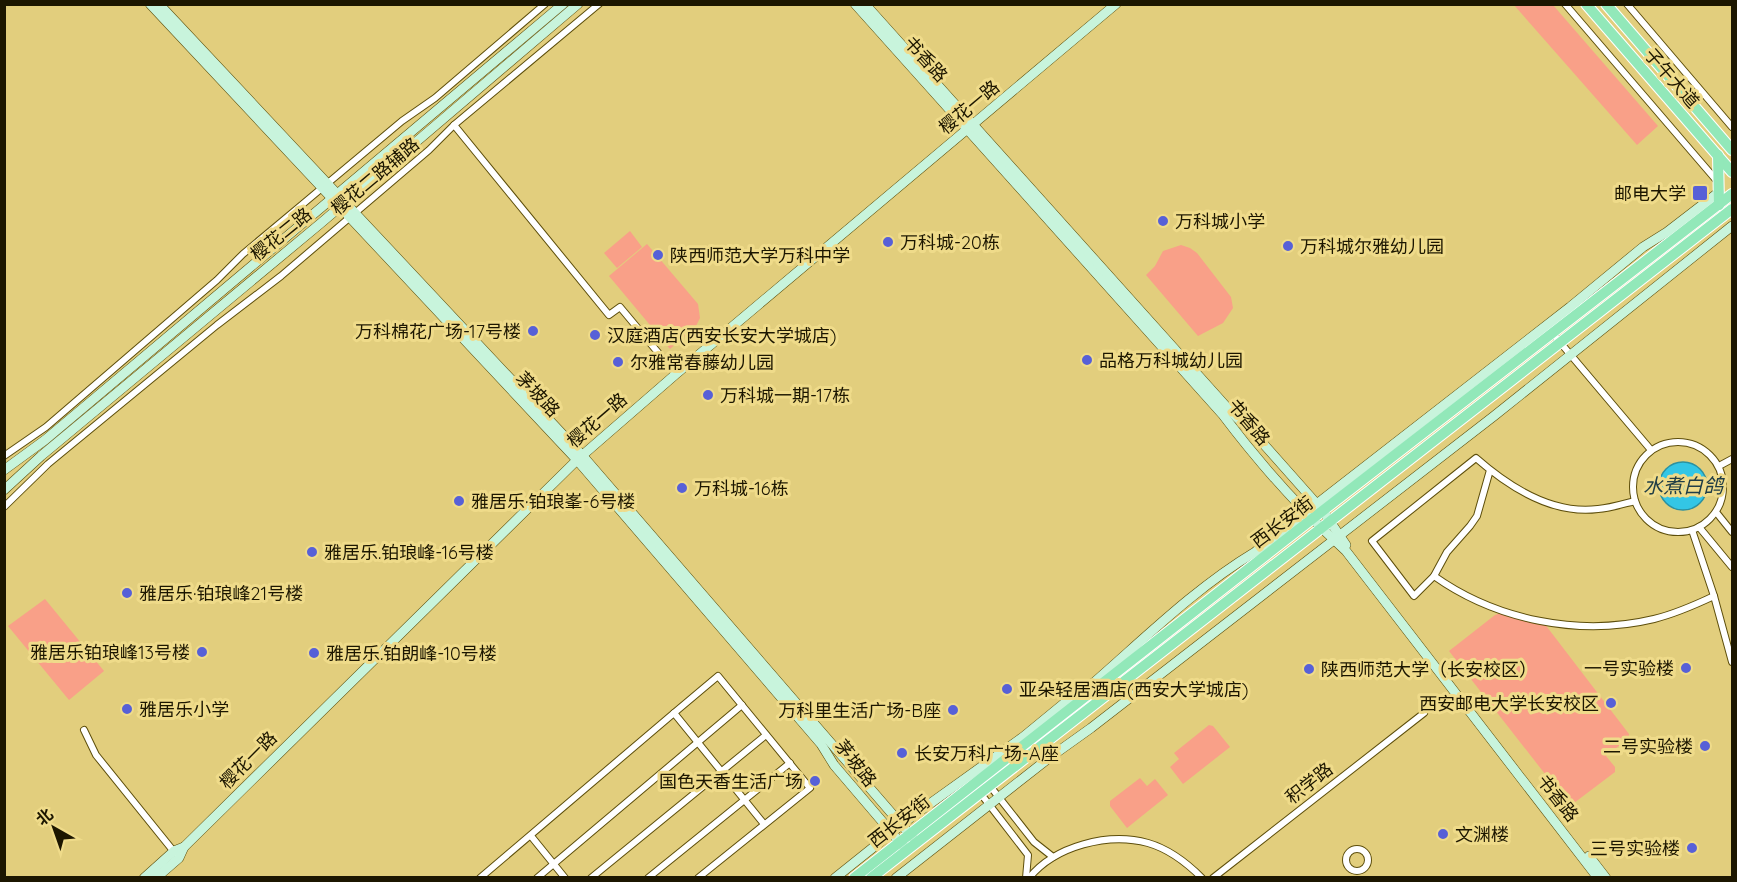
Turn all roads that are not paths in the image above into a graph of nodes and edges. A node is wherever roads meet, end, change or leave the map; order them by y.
1 (150, 4) edge
2 (159, 4) edge
3 (544, 4) edge
4 (563, 4) edge
5 (579, 4) edge
6 (599, 4) edge
7 (855, 4) edge
8 (865, 4) edge
9 (1116, 4) edge
10 (1565, 4) edge
11 (1586, 4) edge
12 (1606, 4) edge
13 (1627, 4) edge
14 (454, 125) junction
15 (970, 127) junction
16 (1732, 127) edge
17 (1732, 150) edge
18 (1718, 155) junction
19 (1732, 172) edge
20 (325, 185) junction
21 (1719, 187) junction
22 (1732, 194) edge
23 (336, 196) junction
24 (343, 204) junction
25 (1719, 205) junction
26 (1732, 208) edge
27 (353, 214) junction
28 (1732, 226) edge
29 (1557, 338) junction
30 (1571, 354) junction
31 (676, 374) junction
32 (1651, 450) junction
33 (4, 456) edge
34 (580, 457) junction
35 (1732, 459) edge
36 (1719, 466) junction
37 (4, 470) edge
38 (1490, 470) junction
39 (4, 490) edge
40 (1635, 501) junction
41 (4, 507) edge
42 (1320, 508) junction
43 (1716, 512) junction
44 (1309, 516) junction
45 (1325, 525) junction
46 (1699, 527) junction
47 (1692, 530) junction
48 (1732, 532) edge
49 (1337, 538) junction
50 (1732, 567) edge
51 (1434, 576) junction
52 (1714, 596) junction
53 (1732, 662) edge
54 (742, 705) junction
55 (674, 713) junction
56 (1424, 713) dead end
57 (84, 730) dead end
58 (766, 735) junction
59 (697, 742) junction
60 (790, 763) junction
61 (721, 772) junction
62 (990, 786) junction
63 (981, 794) junction
64 (999, 797) junction
65 (744, 800) junction
66 (885, 804) junction
67 (989, 804) junction
68 (875, 813) junction
69 (764, 824) junction
70 (902, 824) junction
71 (892, 833) junction
72 (531, 836) junction
73 (913, 838) junction
74 (903, 846) junction
75 (177, 854) junction
76 (1053, 857) junction
77 (554, 864) junction
78 (1029, 876) edge
79 (144, 878) edge
80 (156, 878) edge
81 (480, 878) edge
82 (537, 878) edge
83 (565, 878) edge
84 (591, 878) edge
85 (648, 878) edge
86 (699, 878) edge
87 (835, 878) edge
88 (854, 878) edge
89 (872, 878) edge
90 (896, 878) edge
91 (1202, 878) edge
92 (1213, 878) edge
93 (1598, 878) edge
94 (1606, 878) edge

1 - 20 street, 茅坡路
2 - 20 street, 茅坡路
3 - 20 street, 樱花二路辅路
4 - 23 street, 樱花二路
5 - 24 street, 樱花二路
6 - 14 street, 樱花二路辅路
7 - 15 street, 书香路
8 - 15 street, 书香路
9 - 15 street, 樱花一路
10 - 21 street
11 - 18 main road, 子午大道
12 - 17 main road, 子午大道
13 - 16 street
14 - 27 street, 樱花二路辅路
14 - 31 street
15 - 31 street, 樱花一路
15 - 42 street, 书香路
15 - 44 street, 书香路
18 - 19 main road, 子午大道
18 - 21 main road
20 - 23 street, 茅坡路
20 - 33 street, 樱花二路辅路
21 - 25 main road
21 - 42 street
22 - 25 main road, 西长安街
23 - 24 street, 茅坡路
23 - 37 street, 樱花二路
24 - 27 street, 茅坡路
24 - 39 street, 樱花二路
25 - 29 main road, 西长安街
26 - 29 main road, 西长安街
27 - 34 street, 茅坡路
27 - 41 street, 樱花二路辅路
28 - 30 street
29 - 30 street
29 - 42 main road, 西长安街
29 - 45 main road, 西长安街
30 - 32 street
30 - 49 street
31 - 34 street, 樱花一路
32 - 36 street
32 - 40 street
34 - 66 street, 茅坡路
34 - 68 street, 茅坡路
34 - 75 street, 樱花一路
35 - 36 street
36 - 43 street
38 - 40 street
38 - 51 street
38 - 51 street
40 - 47 street
42 - 44 main road, 西长安街
42 - 45 street, 书香路
43 - 46 street
43 - 48 street
44 - 45 street, 书香路
44 - 70 street
44 - 73 main road, 西长安街
45 - 49 street, 书香路
45 - 62 main road, 西长安街
46 - 47 street
46 - 50 street
47 - 52 street
49 - 64 street
49 - 93 street, 书香路
49 - 94 street, 书香路
51 - 52 street
52 - 53 street
54 - 55 street
54 - 58 street
54 - 59 street
55 - 59 street
55 - 72 street
56 - 92 street, 积学路
57 - 75 street
58 - 60 street
58 - 61 street
59 - 61 street
59 - 77 street
60 - 65 street
60 - 69 street
61 - 65 street
61 - 84 street
62 - 63 main road, 西长安街
62 - 64 street
63 - 67 street
63 - 73 main road, 西长安街
64 - 67 street
64 - 76 street
65 - 69 street
65 - 85 street
66 - 68 street
66 - 70 street, 茅坡路
67 - 78 street
67 - 90 street
68 - 71 street, 茅坡路
69 - 86 street
70 - 71 street
70 - 73 street, 茅坡路
71 - 74 street, 茅坡路
71 - 87 street
72 - 77 street
72 - 81 street
73 - 74 main road, 西长安街
74 - 88 main road, 西长安街
74 - 89 main road, 西长安街
75 - 79 street, 樱花一路
75 - 80 street, 樱花一路
76 - 78 street
76 - 91 street
77 - 82 street
77 - 83 street

